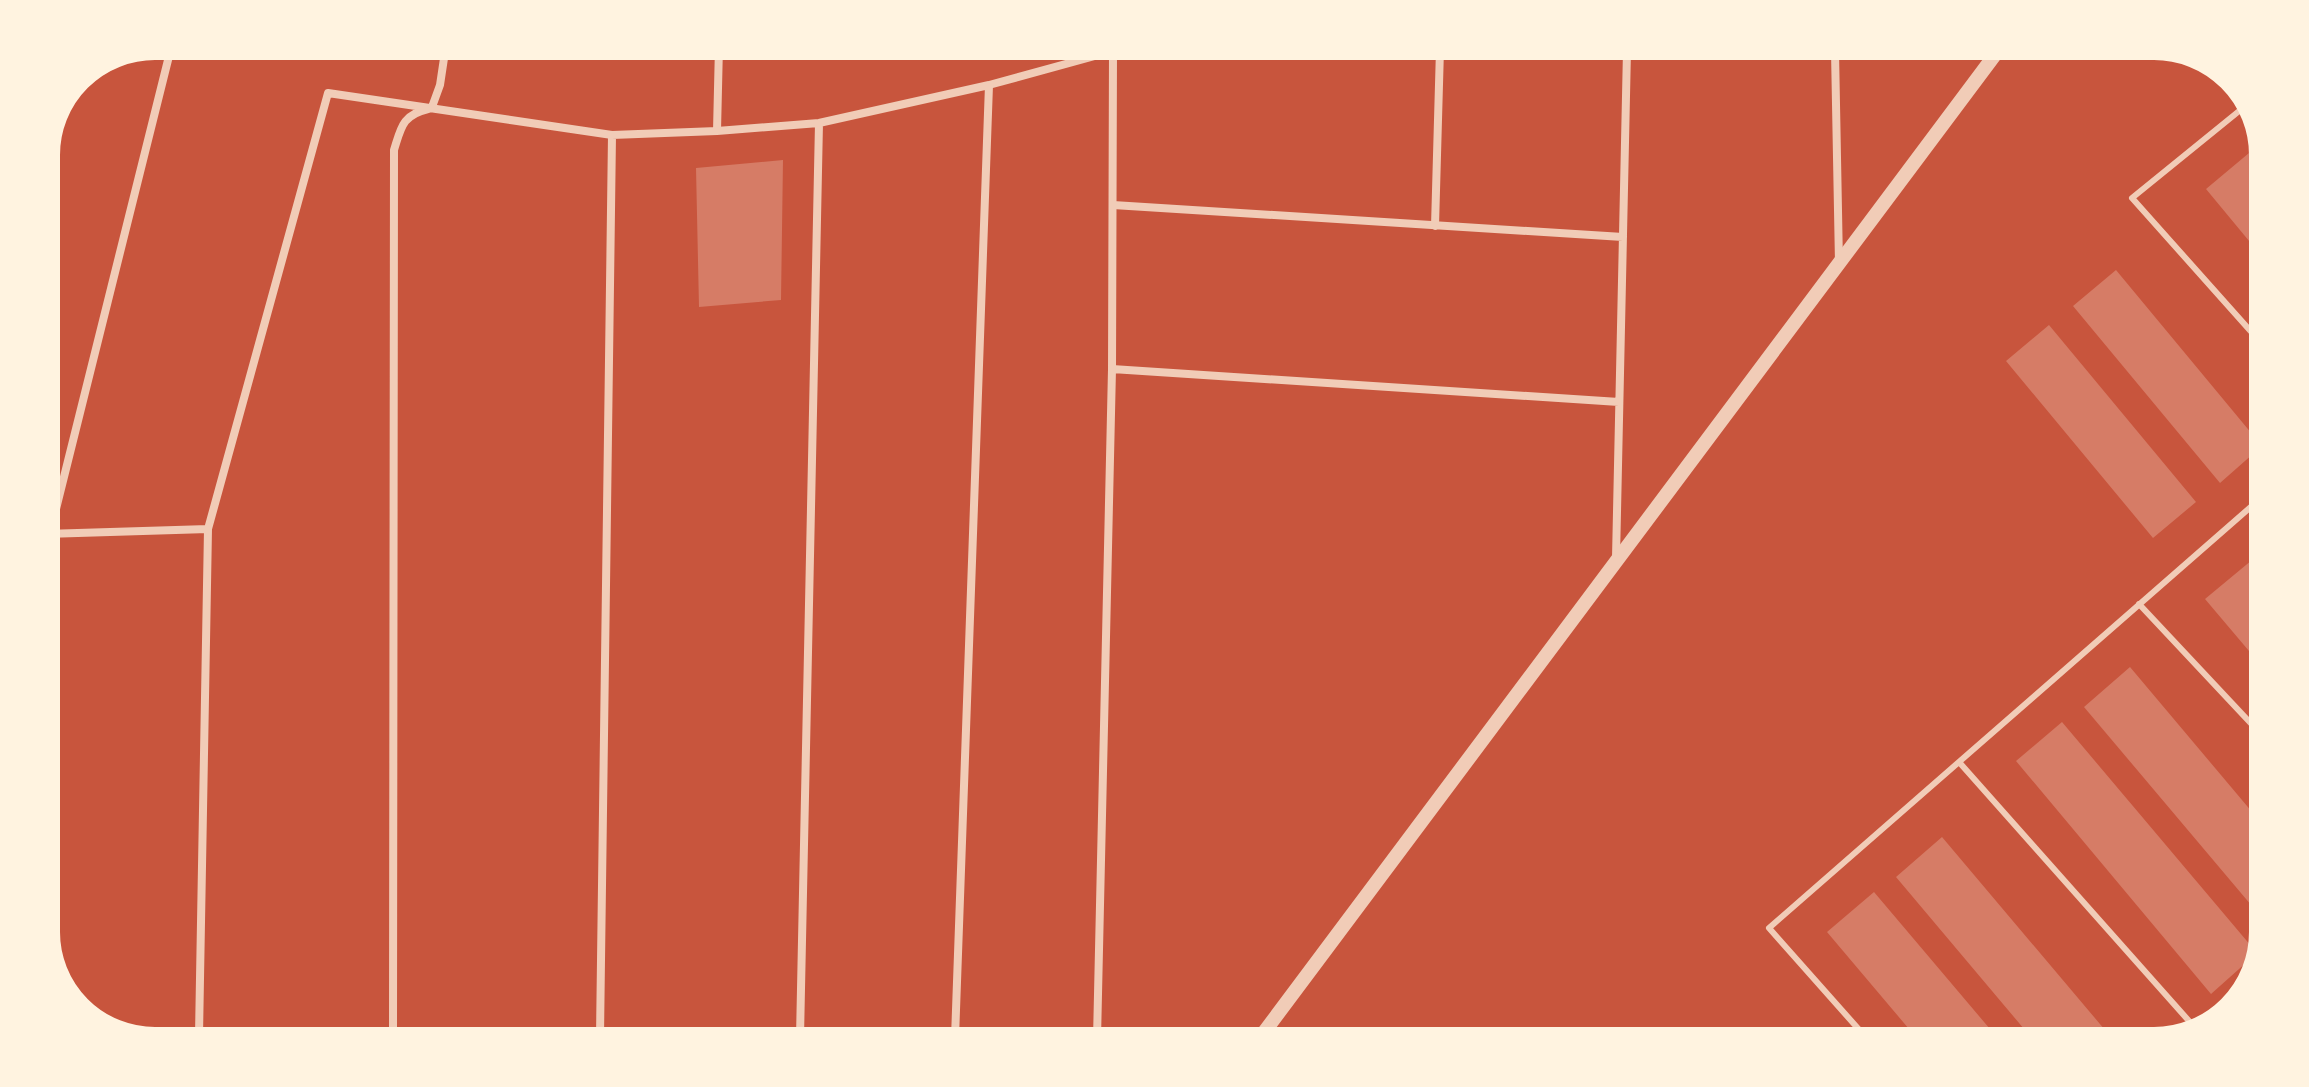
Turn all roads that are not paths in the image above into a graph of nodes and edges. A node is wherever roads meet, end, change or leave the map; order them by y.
1 (168, 58) edge
2 (444, 58) edge
3 (719, 58) edge
4 (1089, 58) edge
5 (1118, 58) edge
6 (1440, 58) edge
7 (1627, 58) edge
8 (1835, 58) edge
9 (1993, 58) edge
10 (989, 85) junction
11 (432, 107) junction
12 (2240, 110) edge
13 (819, 123) junction
14 (717, 131) junction
15 (612, 135) junction
16 (1113, 205) junction
17 (1435, 226) junction
18 (1623, 237) junction
19 (1839, 264) junction
20 (2251, 332) edge
21 (1112, 369) junction
22 (1619, 402) junction
23 (58, 491) edge
24 (2251, 507) edge
25 (208, 529) junction
26 (58, 534) edge
27 (1616, 563) junction
28 (2139, 604) junction
29 (2251, 723) edge
30 (1959, 762) junction
31 (2190, 1022) edge
32 (199, 1029) edge
33 (393, 1029) edge
34 (600, 1029) edge
35 (800, 1029) edge
36 (955, 1029) edge
37 (1097, 1029) edge
38 (1266, 1029) edge
39 (1858, 1029) edge

1 - 23 street
2 - 11 street
3 - 14 street
4 - 10 street
5 - 16 street
6 - 17 street
7 - 18 street
8 - 19 street
9 - 19 street
10 - 13 street
10 - 36 street
11 - 15 street
11 - 25 street
11 - 33 street
12 - 20 lane
13 - 14 street
13 - 35 street
14 - 15 street
15 - 34 street
16 - 17 street
16 - 21 street
17 - 18 street
18 - 22 street
19 - 27 street
21 - 22 street
21 - 37 street
22 - 27 street
24 - 28 lane
25 - 26 street
25 - 32 street
27 - 38 street
28 - 29 lane
28 - 30 lane
30 - 31 lane
30 - 39 lane

